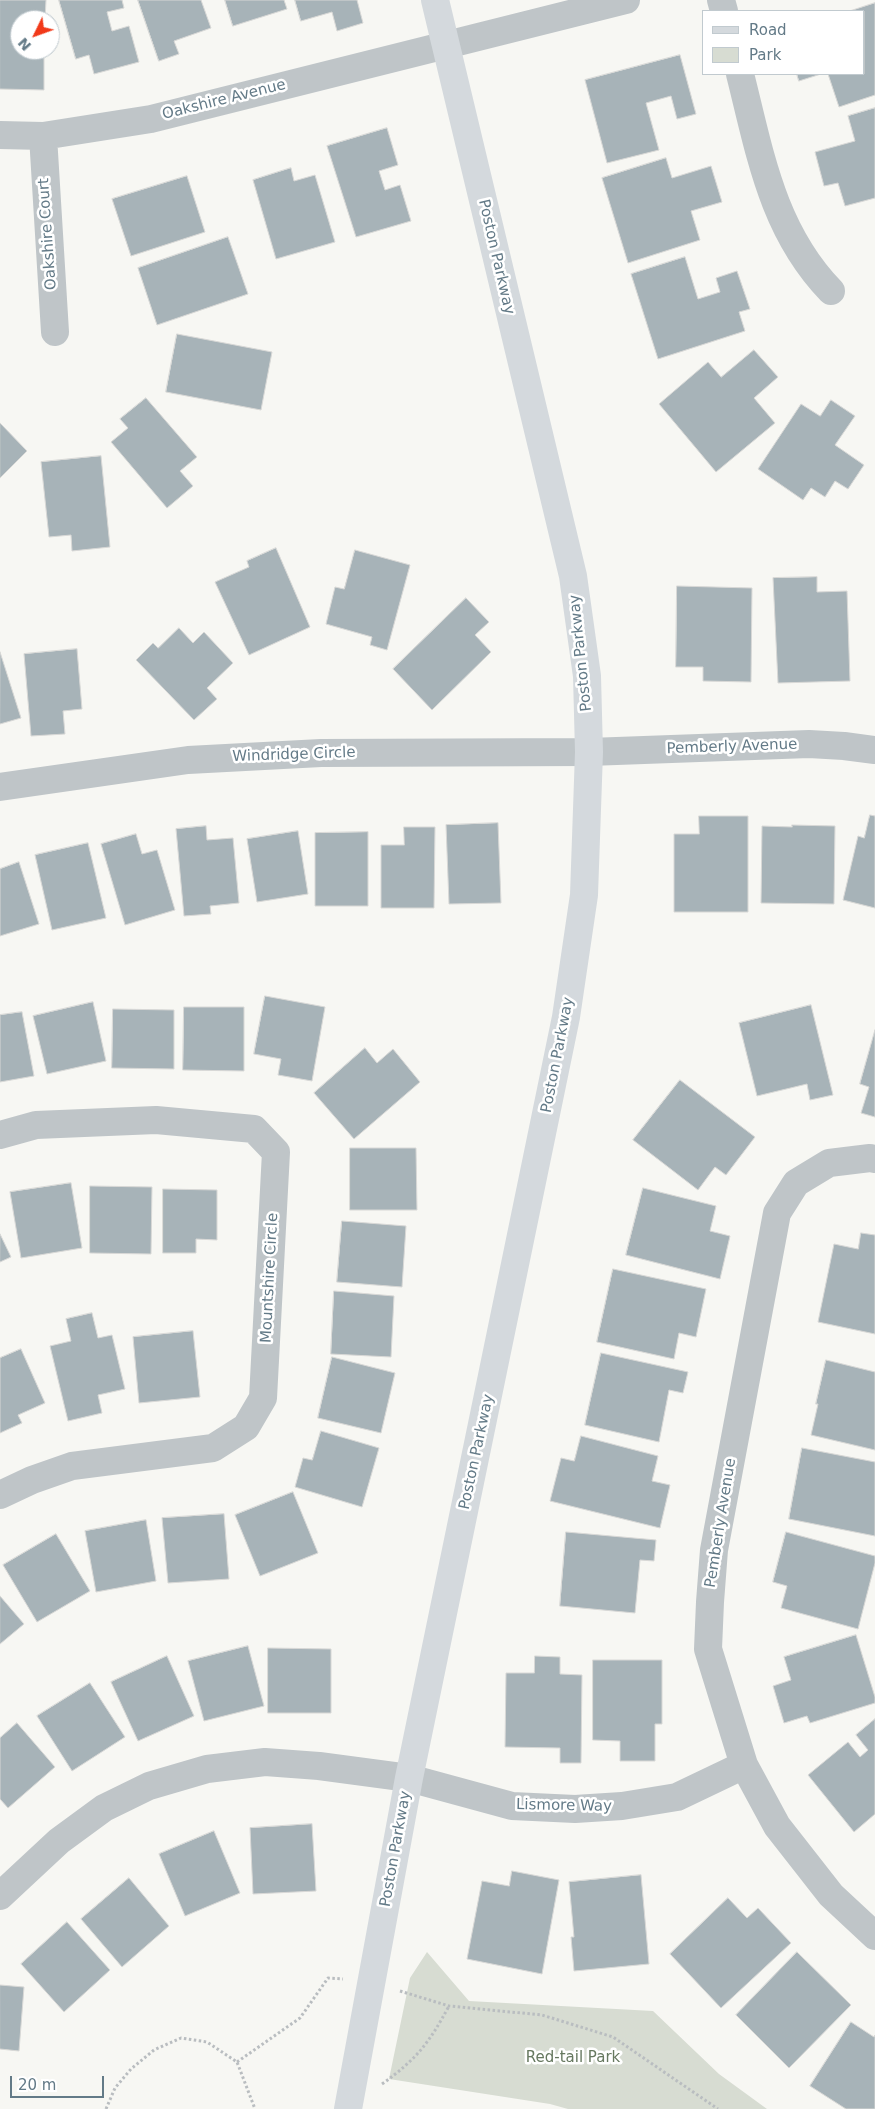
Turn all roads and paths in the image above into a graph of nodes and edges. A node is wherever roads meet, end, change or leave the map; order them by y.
1 (435, 0) edge
2 (626, 0) edge
3 (445, 45) junction
4 (740, 75) edge
5 (0, 135) edge
6 (43, 136) junction
7 (832, 291) dead end
8 (55, 332) dead end
9 (875, 750) edge
10 (590, 752) junction
11 (0, 787) edge
12 (0, 1135) edge
13 (875, 1159) edge
14 (0, 1495) edge
15 (744, 1764) junction
16 (409, 1778) junction
17 (0, 1896) edge
18 (875, 1936) edge
19 (372, 1982) junction
20 (449, 2006) junction
21 (237, 2062) junction
22 (379, 2086) dead end
23 (106, 2109) edge
24 (255, 2109) edge
25 (348, 2109) edge
26 (718, 2109) edge

1 - 3 street, Poston Parkway
2 - 3 street, Oakshire Avenue
3 - 6 street, Oakshire Avenue
3 - 10 street, Poston Parkway
4 - 7 street
5 - 6 street, Oakshire Avenue
6 - 8 street, Oakshire Court
9 - 10 street, Pemberly Avenue
10 - 11 street, Windridge Circle
10 - 16 street, Poston Parkway
12 - 14 street, Mountshire Circle
13 - 15 street, Pemberly Avenue
15 - 16 street, Lismore Way
15 - 18 street, Pemberly Avenue
16 - 17 street, Lismore Way
16 - 19 street, Poston Parkway
19 - 20 path
19 - 21 path
19 - 25 street, Poston Parkway
20 - 22 path
20 - 26 path
21 - 23 path
21 - 24 path

